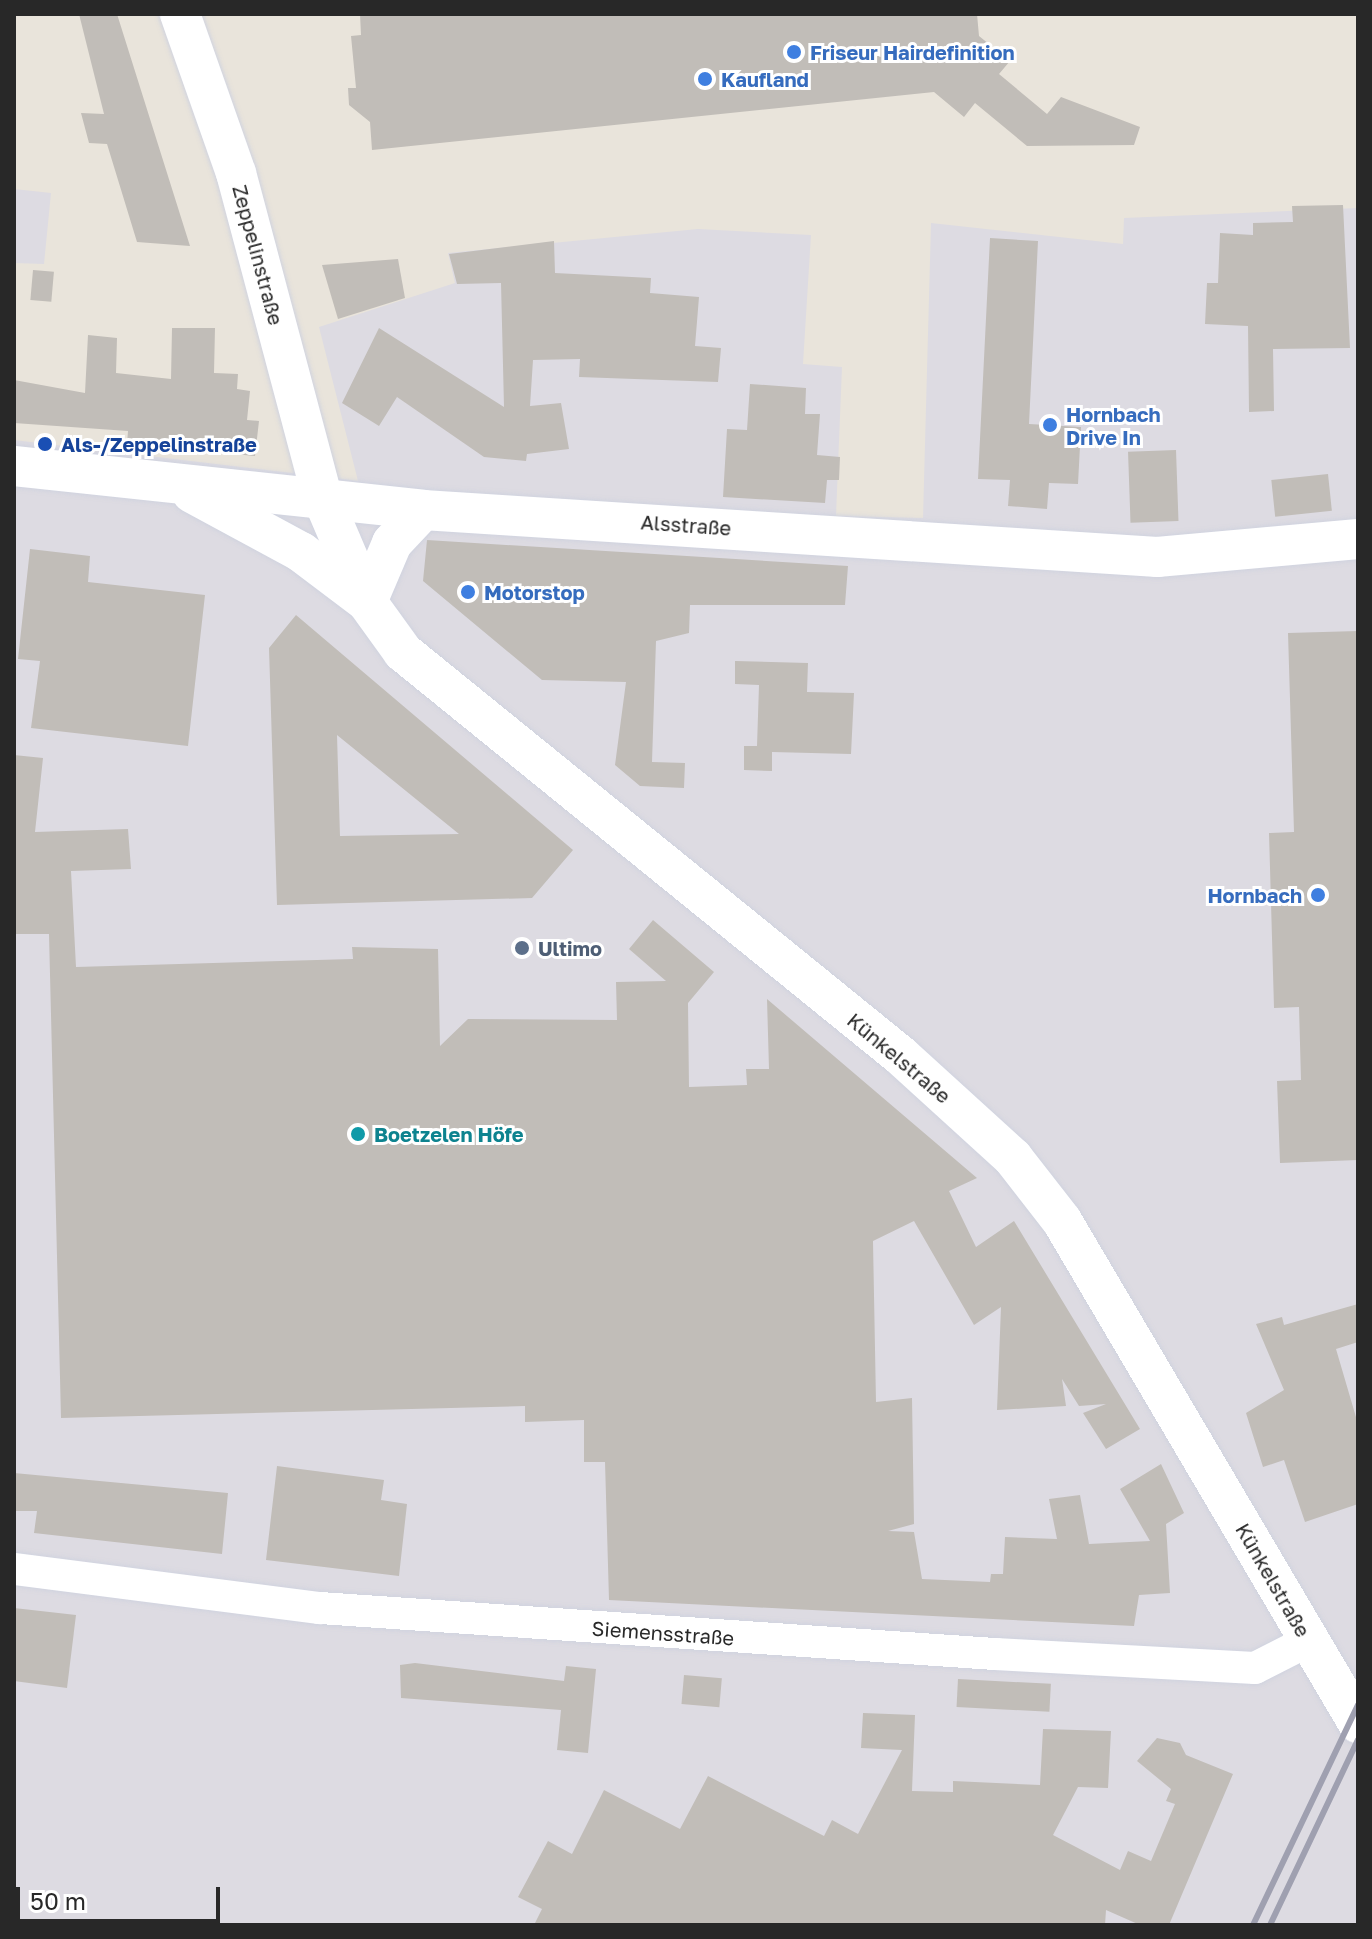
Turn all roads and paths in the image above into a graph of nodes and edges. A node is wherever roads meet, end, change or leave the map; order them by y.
1 (180, 14) edge
2 (14, 466) edge
3 (175, 483) junction
4 (323, 499) junction
5 (423, 510) junction
6 (1358, 539) edge
7 (367, 602) junction
8 (14, 1569) edge
9 (1308, 1641) junction
10 (1358, 1723) edge

1 - 4 street, Zeppelinstraße
2 - 3 street, Alsstraße
3 - 4 street, Alsstraße
3 - 7 street
4 - 5 street, Alsstraße
4 - 7 street, Künkelstraße
5 - 6 street, Alsstraße
5 - 7 street
7 - 9 street, Künkelstraße
8 - 9 street, Siemensstraße
9 - 10 street, Künkelstraße

